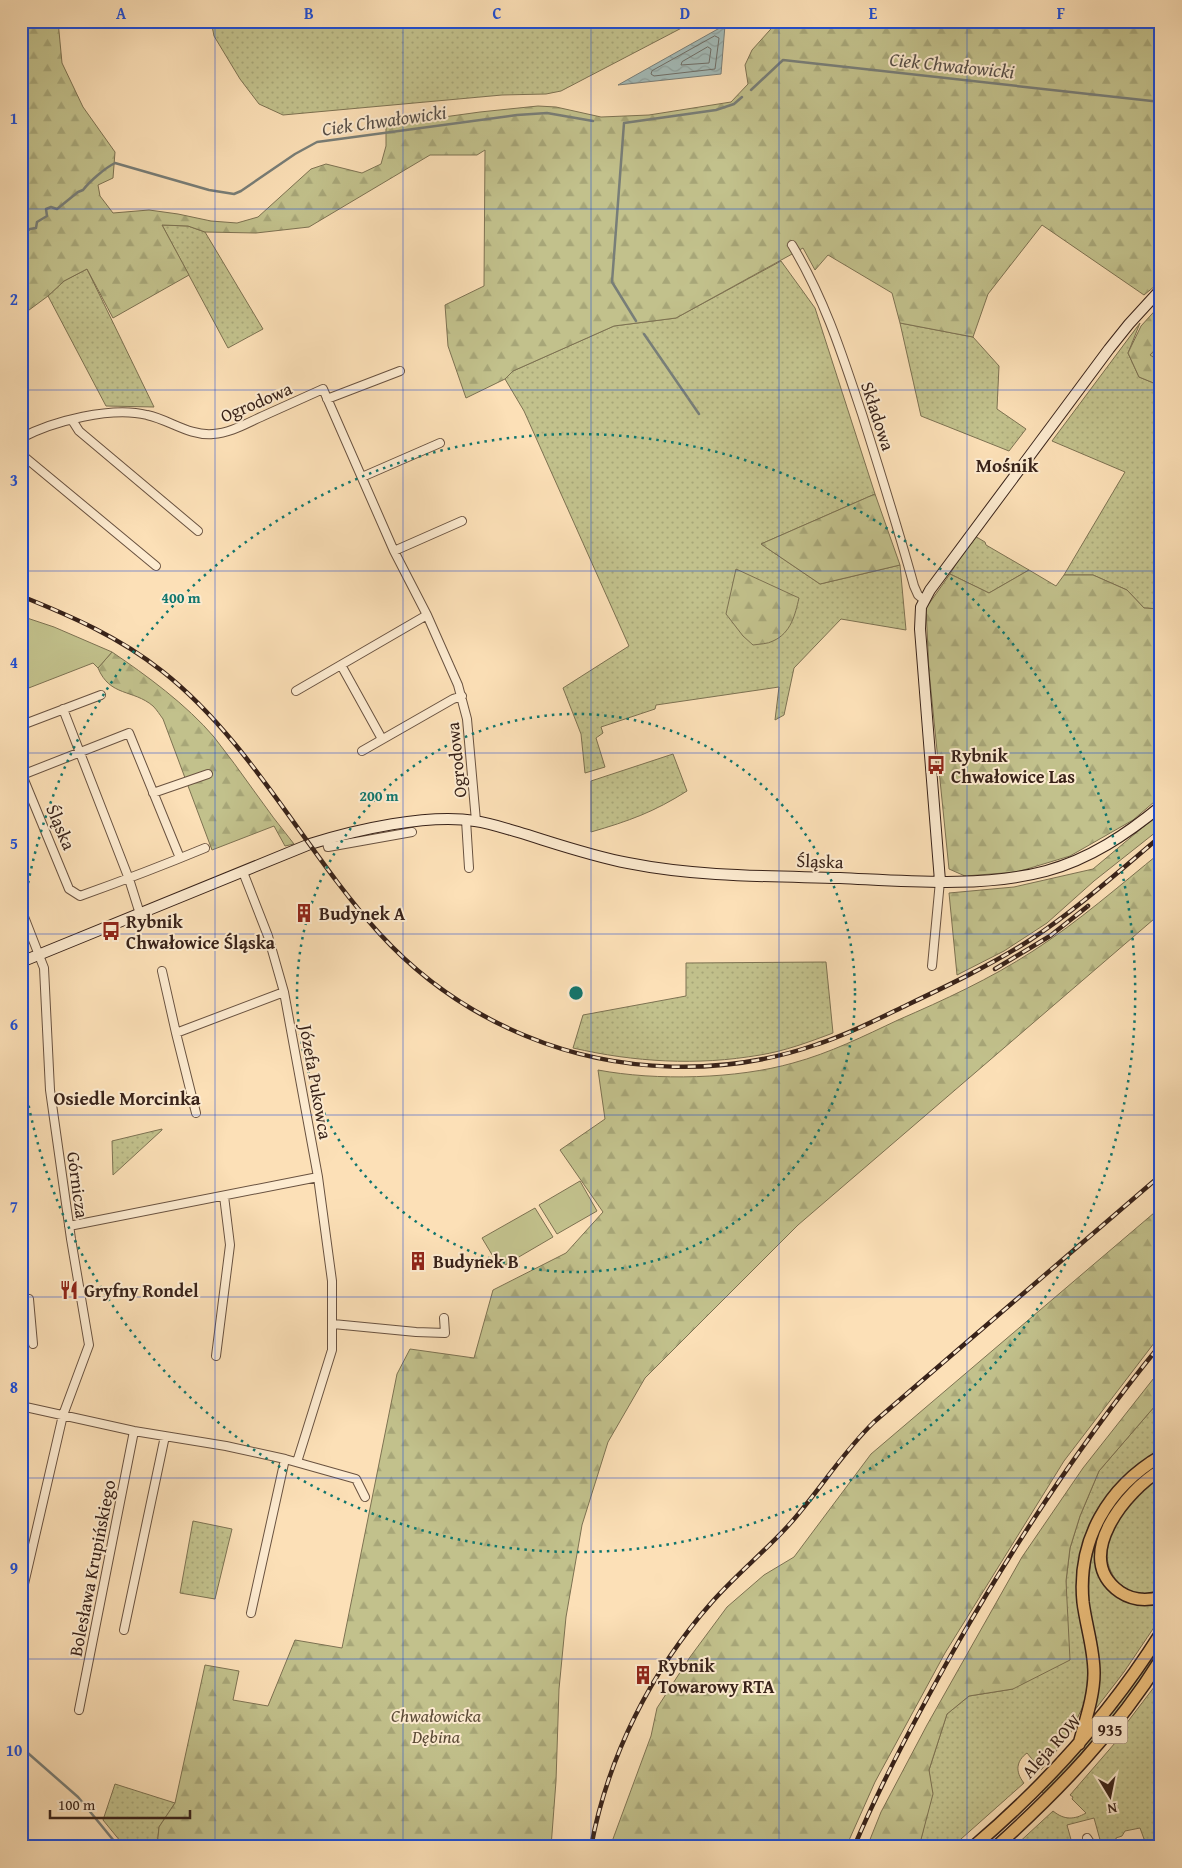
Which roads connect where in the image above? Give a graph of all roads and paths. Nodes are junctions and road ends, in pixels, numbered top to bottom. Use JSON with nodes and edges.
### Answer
{"nodes":[{"id":1,"x":792,"y":245,"type":"dead end"},
{"id":2,"x":1161,"y":288,"type":"edge"},
{"id":3,"x":400,"y":371,"type":"dead end"},
{"id":4,"x":327,"y":399,"type":"junction"},
{"id":5,"x":72,"y":420,"type":"junction"},
{"id":6,"x":21,"y":438,"type":"edge"},
{"id":7,"x":440,"y":443,"type":"dead end"},
{"id":8,"x":21,"y":454,"type":"edge"},
{"id":9,"x":362,"y":477,"type":"junction"},
{"id":10,"x":462,"y":521,"type":"dead end"},
{"id":11,"x":198,"y":531,"type":"dead end"},
{"id":12,"x":394,"y":551,"type":"junction"},
{"id":13,"x":156,"y":566,"type":"dead end"},
{"id":14,"x":924,"y":600,"type":"junction"},
{"id":15,"x":427,"y":615,"type":"junction"},
{"id":16,"x":340,"y":666,"type":"junction"},
{"id":17,"x":296,"y":691,"type":"dead end"},
{"id":18,"x":102,"y":695,"type":"dead end"},
{"id":19,"x":462,"y":696,"type":"junction"},
{"id":20,"x":63,"y":709,"type":"junction"},
{"id":21,"x":22,"y":725,"type":"edge"},
{"id":22,"x":382,"y":739,"type":"junction"},
{"id":23,"x":362,"y":750,"type":"dead end"},
{"id":24,"x":80,"y":752,"type":"junction"},
{"id":25,"x":208,"y":774,"type":"dead end"},
{"id":26,"x":153,"y":792,"type":"junction"},
{"id":27,"x":1161,"y":806,"type":"edge"},
{"id":28,"x":471,"y":820,"type":"junction"},
{"id":29,"x":412,"y":832,"type":"dead end"},
{"id":30,"x":326,"y":839,"type":"junction"},
{"id":31,"x":205,"y":848,"type":"dead end"},
{"id":32,"x":180,"y":858,"type":"junction"},
{"id":33,"x":469,"y":868,"type":"dead end"},
{"id":34,"x":244,"y":872,"type":"junction"},
{"id":35,"x":129,"y":879,"type":"junction"},
{"id":36,"x":940,"y":881,"type":"junction"},
{"id":37,"x":21,"y":909,"type":"edge"},
{"id":38,"x":140,"y":914,"type":"junction"},
{"id":39,"x":40,"y":955,"type":"junction"},
{"id":40,"x":21,"y":962,"type":"edge"},
{"id":41,"x":932,"y":966,"type":"dead end"},
{"id":42,"x":162,"y":971,"type":"dead end"},
{"id":43,"x":284,"y":992,"type":"junction"},
{"id":44,"x":176,"y":1034,"type":"junction"},
{"id":45,"x":196,"y":1113,"type":"dead end"},
{"id":46,"x":318,"y":1177,"type":"junction"},
{"id":47,"x":224,"y":1196,"type":"junction"},
{"id":48,"x":69,"y":1226,"type":"junction"},
{"id":49,"x":21,"y":1300,"type":"edge"},
{"id":50,"x":444,"y":1318,"type":"dead end"},
{"id":51,"x":333,"y":1324,"type":"junction"},
{"id":52,"x":34,"y":1344,"type":"dead end"},
{"id":53,"x":216,"y":1356,"type":"dead end"},
{"id":54,"x":21,"y":1406,"type":"edge"},
{"id":55,"x":63,"y":1415,"type":"junction"},
{"id":56,"x":134,"y":1431,"type":"junction"},
{"id":57,"x":165,"y":1436,"type":"junction"},
{"id":58,"x":1161,"y":1456,"type":"edge"},
{"id":59,"x":285,"y":1459,"type":"junction"},
{"id":60,"x":297,"y":1462,"type":"junction"},
{"id":61,"x":1161,"y":1470,"type":"edge"},
{"id":62,"x":365,"y":1497,"type":"dead end"},
{"id":63,"x":21,"y":1597,"type":"edge"},
{"id":64,"x":1161,"y":1597,"type":"edge"},
{"id":65,"x":251,"y":1613,"type":"dead end"},
{"id":66,"x":124,"y":1630,"type":"dead end"},
{"id":67,"x":1161,"y":1633,"type":"edge"},
{"id":68,"x":1161,"y":1659,"type":"edge"},
{"id":69,"x":1158,"y":1666,"type":"edge"},
{"id":70,"x":79,"y":1710,"type":"dead end"},
{"id":71,"x":1079,"y":1744,"type":"junction"},
{"id":72,"x":1087,"y":1838,"type":"dead end"},
{"id":73,"x":973,"y":1847,"type":"edge"},
{"id":74,"x":996,"y":1847,"type":"edge"},
{"id":75,"x":1093,"y":1847,"type":"edge"}],
"edges":[{"from":1,"to":14,"type":"street","name":"Składowa"},
{"from":2,"to":14,"type":"street"},
{"from":3,"to":4,"type":"street"},
{"from":4,"to":5,"type":"street","name":"Ogrodowa"},
{"from":4,"to":9,"type":"street","name":"Ogrodowa"},
{"from":5,"to":6,"type":"street","name":"Ogrodowa"},
{"from":5,"to":11,"type":"street"},
{"from":7,"to":9,"type":"street"},
{"from":8,"to":13,"type":"street"},
{"from":9,"to":12,"type":"street","name":"Ogrodowa"},
{"from":10,"to":12,"type":"street"},
{"from":12,"to":15,"type":"street","name":"Ogrodowa"},
{"from":14,"to":36,"type":"street"},
{"from":15,"to":16,"type":"street"},
{"from":15,"to":19,"type":"street","name":"Ogrodowa"},
{"from":16,"to":17,"type":"street"},
{"from":16,"to":22,"type":"street"},
{"from":18,"to":20,"type":"street"},
{"from":19,"to":22,"type":"street","name":"Ogrodowa"},
{"from":19,"to":28,"type":"street","name":"Ogrodowa"},
{"from":20,"to":21,"type":"street"},
{"from":20,"to":24,"type":"street"},
{"from":22,"to":23,"type":"street","name":"Ogrodowa"},
{"from":24,"to":26,"type":"street","name":"Śląska"},
{"from":24,"to":35,"type":"street"},
{"from":24,"to":35,"type":"street","name":"Śląska"},
{"from":25,"to":26,"type":"street"},
{"from":26,"to":32,"type":"street","name":"Śląska"},
{"from":27,"to":36,"type":"street","name":"Śląska"},
{"from":28,"to":30,"type":"street","name":"Śląska"},
{"from":28,"to":33,"type":"street"},
{"from":28,"to":36,"type":"street","name":"Śląska"},
{"from":29,"to":30,"type":"street"},
{"from":30,"to":34,"type":"street","name":"Śląska"},
{"from":31,"to":32,"type":"street","name":"Śląska"},
{"from":32,"to":35,"type":"street","name":"Śląska"},
{"from":34,"to":38,"type":"street","name":"Śląska"},
{"from":34,"to":43,"type":"street","name":"Józefa Pukowca"},
{"from":35,"to":38,"type":"street"},
{"from":36,"to":41,"type":"street"},
{"from":37,"to":39,"type":"street"},
{"from":38,"to":39,"type":"street","name":"Śląska"},
{"from":39,"to":40,"type":"street","name":"Śląska"},
{"from":39,"to":48,"type":"street","name":"Górnicza"},
{"from":42,"to":44,"type":"street"},
{"from":43,"to":44,"type":"street"},
{"from":43,"to":46,"type":"street","name":"Józefa Pukowca"},
{"from":44,"to":45,"type":"street"},
{"from":46,"to":47,"type":"street"},
{"from":46,"to":51,"type":"street","name":"Józefa Pukowca"},
{"from":47,"to":48,"type":"street"},
{"from":47,"to":53,"type":"street"},
{"from":48,"to":55,"type":"street","name":"Górnicza"},
{"from":49,"to":52,"type":"street"},
{"from":50,"to":51,"type":"street"},
{"from":51,"to":60,"type":"street","name":"Józefa Pukowca"},
{"from":54,"to":55,"type":"street"},
{"from":55,"to":56,"type":"street"},
{"from":55,"to":63,"type":"street"},
{"from":56,"to":57,"type":"street"},
{"from":56,"to":70,"type":"street","name":"Bolesława Krupińskiego"},
{"from":57,"to":59,"type":"street"},
{"from":57,"to":66,"type":"street"},
{"from":58,"to":71,"type":"main road"},
{"from":59,"to":60,"type":"street"},
{"from":59,"to":65,"type":"street"},
{"from":60,"to":62,"type":"street"},
{"from":61,"to":64,"type":"main road"},
{"from":67,"to":71,"type":"main road","name":"Aleja ROW","number":"935"},
{"from":68,"to":69,"type":"main road","name":"Aleja ROW","number":"935"},
{"from":69,"to":74,"type":"main road","name":"Aleja ROW","number":"935"},
{"from":71,"to":73,"type":"main road","name":"Aleja ROW","number":"935"},
{"from":72,"to":75,"type":"street"}]}
